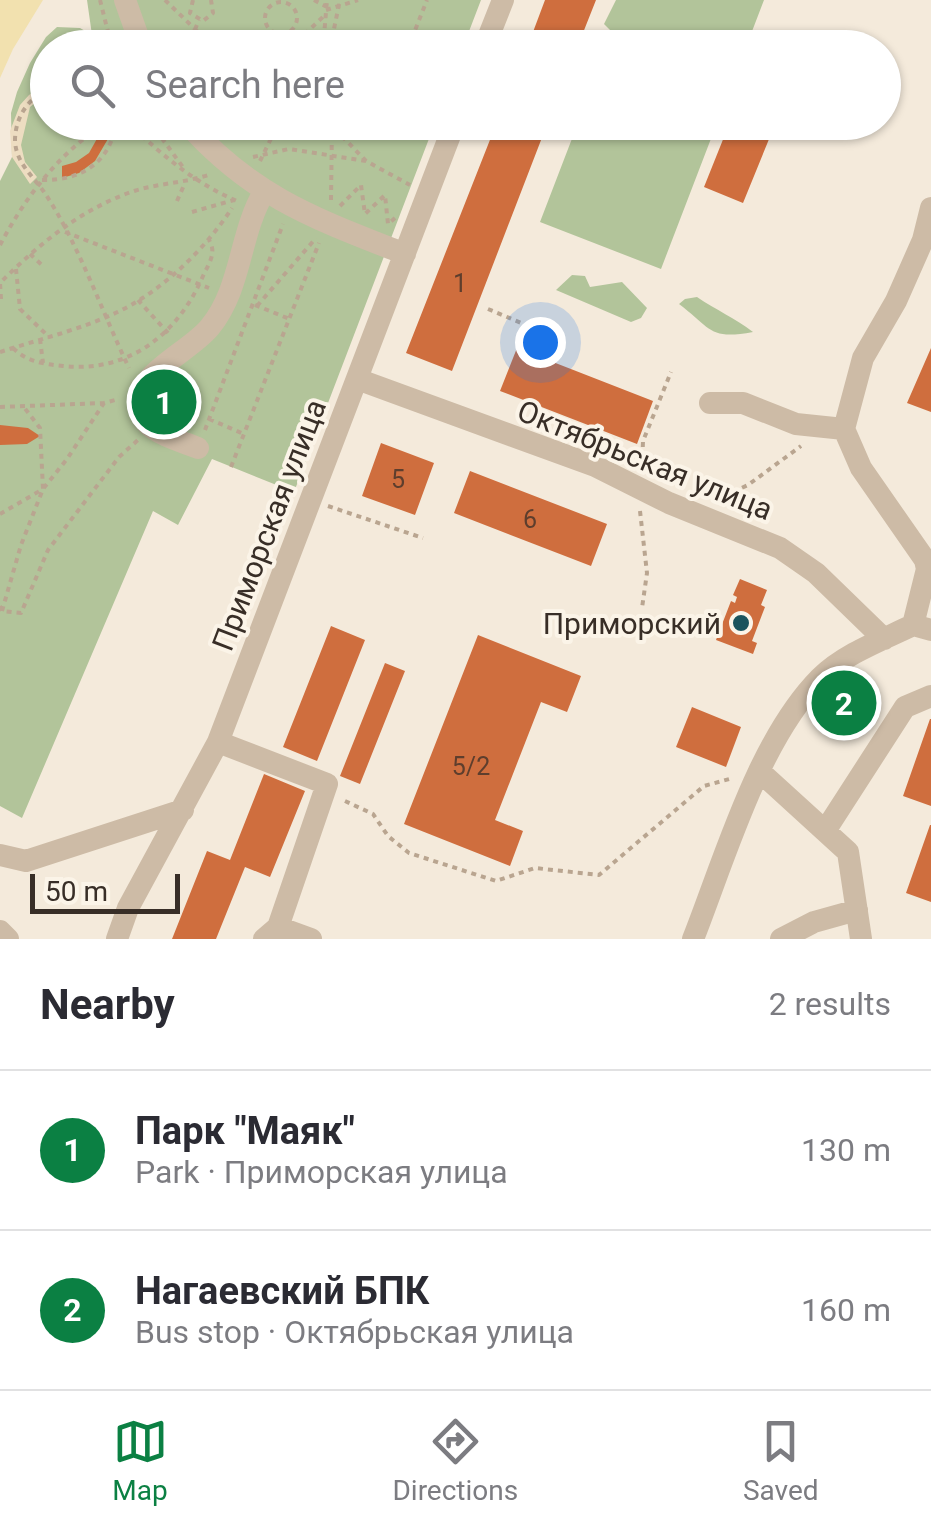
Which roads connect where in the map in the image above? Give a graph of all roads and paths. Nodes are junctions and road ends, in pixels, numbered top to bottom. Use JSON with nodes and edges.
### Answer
{"nodes":[{"id":1,"x":100,"y":0,"type":"edge"},
{"id":2,"x":125,"y":0,"type":"edge"},
{"id":3,"x":165,"y":0,"type":"edge"},
{"id":4,"x":193,"y":0,"type":"edge"},
{"id":5,"x":211,"y":0,"type":"edge"},
{"id":6,"x":314,"y":0,"type":"edge"},
{"id":7,"x":340,"y":0,"type":"edge"},
{"id":8,"x":358,"y":0,"type":"edge"},
{"id":9,"x":427,"y":0,"type":"edge"},
{"id":10,"x":503,"y":0,"type":"edge"},
{"id":11,"x":279,"y":1,"type":"edge"},
{"id":12,"x":338,"y":7,"type":"junction"},
{"id":13,"x":326,"y":8,"type":"edge"},
{"id":14,"x":198,"y":20,"type":"junction"},
{"id":15,"x":108,"y":30,"type":"edge"},
{"id":16,"x":136,"y":30,"type":"edge"},
{"id":17,"x":195,"y":30,"type":"joint"},
{"id":18,"x":272,"y":30,"type":"edge"},
{"id":19,"x":289,"y":30,"type":"edge"},
{"id":20,"x":306,"y":30,"type":"edge"},
{"id":21,"x":334,"y":30,"type":"edge"},
{"id":22,"x":415,"y":30,"type":"edge"},
{"id":23,"x":491,"y":30,"type":"edge"},
{"id":24,"x":30,"y":105,"type":"edge"},
{"id":25,"x":82,"y":140,"type":"edge"},
{"id":26,"x":109,"y":140,"type":"edge"},
{"id":27,"x":148,"y":140,"type":"edge"},
{"id":28,"x":163,"y":140,"type":"edge"},
{"id":29,"x":204,"y":140,"type":"edge"},
{"id":30,"x":271,"y":140,"type":"edge"},
{"id":31,"x":333,"y":140,"type":"edge"},
{"id":32,"x":343,"y":140,"type":"edge"},
{"id":33,"x":448,"y":140,"type":"edge"},
{"id":34,"x":265,"y":153,"type":"junction"},
{"id":35,"x":333,"y":155,"type":"junction"},
{"id":36,"x":252,"y":158,"type":"dead end"},
{"id":37,"x":366,"y":161,"type":"junction"},
{"id":38,"x":259,"y":164,"type":"dead end"},
{"id":39,"x":220,"y":170,"type":"dead end"},
{"id":40,"x":188,"y":174,"type":"junction"},
{"id":41,"x":196,"y":180,"type":"junction"},
{"id":42,"x":186,"y":181,"type":"junction"},
{"id":43,"x":40,"y":182,"type":"junction"},
{"id":44,"x":414,"y":187,"type":"dead end"},
{"id":45,"x":251,"y":196,"type":"junction"},
{"id":46,"x":119,"y":198,"type":"junction"},
{"id":47,"x":236,"y":200,"type":"junction"},
{"id":48,"x":177,"y":201,"type":"dead end"},
{"id":49,"x":931,"y":208,"type":"edge"},
{"id":50,"x":122,"y":209,"type":"dead end"},
{"id":51,"x":192,"y":212,"type":"dead end"},
{"id":52,"x":400,"y":214,"type":"dead end"},
{"id":53,"x":285,"y":220,"type":"dead end"},
{"id":54,"x":64,"y":230,"type":"junction"},
{"id":55,"x":208,"y":238,"type":"junction"},
{"id":56,"x":0,"y":245,"type":"edge"},
{"id":57,"x":30,"y":254,"type":"junction"},
{"id":58,"x":405,"y":254,"type":"junction"},
{"id":59,"x":43,"y":266,"type":"dead end"},
{"id":60,"x":16,"y":268,"type":"junction"},
{"id":61,"x":172,"y":274,"type":"junction"},
{"id":62,"x":200,"y":284,"type":"junction"},
{"id":63,"x":211,"y":289,"type":"dead end"},
{"id":64,"x":1,"y":299,"type":"edge"},
{"id":65,"x":138,"y":300,"type":"junction"},
{"id":66,"x":32,"y":305,"type":"dead end"},
{"id":67,"x":255,"y":305,"type":"junction"},
{"id":68,"x":488,"y":308,"type":"dead end"},
{"id":69,"x":20,"y":309,"type":"junction"},
{"id":70,"x":106,"y":317,"type":"junction"},
{"id":71,"x":291,"y":320,"type":"junction"},
{"id":72,"x":526,"y":325,"type":"dead end"},
{"id":73,"x":167,"y":332,"type":"junction"},
{"id":74,"x":49,"y":336,"type":"junction"},
{"id":75,"x":40,"y":339,"type":"junction"},
{"id":76,"x":13,"y":348,"type":"junction"},
{"id":77,"x":185,"y":351,"type":"junction"},
{"id":78,"x":0,"y":352,"type":"edge"},
{"id":79,"x":125,"y":360,"type":"junction"},
{"id":80,"x":43,"y":363,"type":"junction"},
{"id":81,"x":671,"y":372,"type":"dead end"},
{"id":82,"x":358,"y":379,"type":"junction"},
{"id":83,"x":140,"y":393,"type":"junction"},
{"id":84,"x":104,"y":402,"type":"junction"},
{"id":85,"x":710,"y":403,"type":"dead end"},
{"id":86,"x":23,"y":406,"type":"junction"},
{"id":87,"x":0,"y":407,"type":"edge"},
{"id":88,"x":209,"y":419,"type":"junction"},
{"id":89,"x":152,"y":428,"type":"junction"},
{"id":90,"x":834,"y":428,"type":"junction"},
{"id":91,"x":244,"y":434,"type":"junction"},
{"id":92,"x":198,"y":448,"type":"joint"},
{"id":93,"x":231,"y":466,"type":"dead end"},
{"id":94,"x":638,"y":486,"type":"junction"},
{"id":95,"x":43,"y":489,"type":"junction"},
{"id":96,"x":733,"y":492,"type":"dead end"},
{"id":97,"x":334,"y":508,"type":"dead end"},
{"id":98,"x":0,"y":514,"type":"edge"},
{"id":99,"x":423,"y":538,"type":"dead end"},
{"id":100,"x":928,"y":556,"type":"edge"},
{"id":101,"x":642,"y":608,"type":"dead end"},
{"id":102,"x":1,"y":609,"type":"edge"},
{"id":103,"x":922,"y":627,"type":"edge"},
{"id":104,"x":884,"y":639,"type":"junction"},
{"id":105,"x":931,"y":696,"type":"edge"},
{"id":106,"x":218,"y":742,"type":"junction"},
{"id":107,"x":759,"y":771,"type":"junction"},
{"id":108,"x":327,"y":784,"type":"junction"},
{"id":109,"x":182,"y":810,"type":"junction"},
{"id":110,"x":825,"y":831,"type":"junction"},
{"id":111,"x":0,"y":854,"type":"edge"},
{"id":112,"x":856,"y":910,"type":"junction"},
{"id":113,"x":0,"y":931,"type":"edge"},
{"id":114,"x":271,"y":933,"type":"edge"},
{"id":115,"x":8,"y":939,"type":"edge"},
{"id":116,"x":117,"y":939,"type":"edge"},
{"id":117,"x":311,"y":939,"type":"edge"},
{"id":118,"x":694,"y":939,"type":"edge"},
{"id":119,"x":781,"y":939,"type":"edge"},
{"id":120,"x":861,"y":939,"type":"edge"}],
"edges":[{"from":1,"to":15,"type":"path"},
{"from":2,"to":16,"type":"street"},
{"from":3,"to":17,"type":"path"},
{"from":4,"to":14,"type":"path"},
{"from":5,"to":14,"type":"path"},
{"from":6,"to":13,"type":"path"},
{"from":7,"to":12,"type":"path"},
{"from":8,"to":12,"type":"path"},
{"from":9,"to":22,"type":"path"},
{"from":10,"to":23,"type":"street"},
{"from":11,"to":18,"type":"path"},
{"from":11,"to":19,"type":"path"},
{"from":12,"to":13,"type":"path"},
{"from":12,"to":21,"type":"path"},
{"from":13,"to":20,"type":"path"},
{"from":14,"to":17,"type":"path"},
{"from":24,"to":43,"type":"path"},
{"from":25,"to":43,"type":"path"},
{"from":26,"to":43,"type":"path"},
{"from":27,"to":40,"type":"path"},
{"from":28,"to":40,"type":"path"},
{"from":29,"to":45,"type":"street"},
{"from":30,"to":34,"type":"path"},
{"from":31,"to":35,"type":"path"},
{"from":32,"to":37,"type":"path"},
{"from":33,"to":58,"type":"street","name":"Приморская улица"},
{"from":34,"to":35,"type":"path"},
{"from":34,"to":36,"type":"path"},
{"from":34,"to":38,"type":"path"},
{"from":35,"to":37,"type":"path"},
{"from":35,"to":52,"type":"path"},
{"from":37,"to":44,"type":"path"},
{"from":39,"to":41,"type":"path"},
{"from":40,"to":41,"type":"path"},
{"from":41,"to":42,"type":"path"},
{"from":41,"to":47,"type":"path"},
{"from":42,"to":46,"type":"path"},
{"from":42,"to":48,"type":"path"},
{"from":43,"to":54,"type":"path"},
{"from":43,"to":56,"type":"path"},
{"from":45,"to":47,"type":"path"},
{"from":45,"to":47,"type":"path"},
{"from":45,"to":58,"type":"street"},
{"from":45,"to":77,"type":"street"},
{"from":46,"to":50,"type":"path"},
{"from":46,"to":54,"type":"path"},
{"from":47,"to":51,"type":"path"},
{"from":47,"to":55,"type":"path"},
{"from":49,"to":90,"type":"street"},
{"from":53,"to":67,"type":"path"},
{"from":54,"to":57,"type":"path"},
{"from":54,"to":61,"type":"path"},
{"from":54,"to":70,"type":"path"},
{"from":55,"to":61,"type":"path"},
{"from":55,"to":62,"type":"path"},
{"from":57,"to":59,"type":"path"},
{"from":57,"to":60,"type":"path"},
{"from":58,"to":82,"type":"street","name":"Приморская улица"},
{"from":60,"to":64,"type":"path"},
{"from":60,"to":69,"type":"path"},
{"from":61,"to":62,"type":"path"},
{"from":61,"to":65,"type":"path"},
{"from":62,"to":63,"type":"path"},
{"from":62,"to":73,"type":"path"},
{"from":65,"to":70,"type":"path"},
{"from":65,"to":73,"type":"path"},
{"from":66,"to":69,"type":"path"},
{"from":67,"to":71,"type":"path"},
{"from":67,"to":71,"type":"path"},
{"from":67,"to":88,"type":"path"},
{"from":68,"to":72,"type":"path"},
{"from":69,"to":74,"type":"path"},
{"from":70,"to":74,"type":"path"},
{"from":70,"to":79,"type":"path"},
{"from":71,"to":91,"type":"path"},
{"from":73,"to":77,"type":"path"},
{"from":73,"to":79,"type":"path"},
{"from":74,"to":75,"type":"path"},
{"from":75,"to":76,"type":"path"},
{"from":75,"to":80,"type":"path"},
{"from":76,"to":78,"type":"path"},
{"from":76,"to":80,"type":"path"},
{"from":77,"to":83,"type":"street"},
{"from":79,"to":80,"type":"path"},
{"from":79,"to":83,"type":"path"},
{"from":81,"to":94,"type":"path"},
{"from":82,"to":94,"type":"street","name":"Октябрьская улица"},
{"from":82,"to":106,"type":"street","name":"Приморская улица"},
{"from":83,"to":84,"type":"path"},
{"from":83,"to":89,"type":"street"},
{"from":84,"to":86,"type":"path"},
{"from":84,"to":95,"type":"path"},
{"from":85,"to":90,"type":"street"},
{"from":86,"to":87,"type":"path"},
{"from":86,"to":95,"type":"path"},
{"from":88,"to":91,"type":"path"},
{"from":88,"to":92,"type":"path"},
{"from":89,"to":92,"type":"street"},
{"from":89,"to":102,"type":"path"},
{"from":90,"to":96,"type":"path"},
{"from":90,"to":100,"type":"street"},
{"from":91,"to":93,"type":"path"},
{"from":94,"to":101,"type":"path"},
{"from":94,"to":104,"type":"street","name":"Октябрьская улица"},
{"from":95,"to":98,"type":"path"},
{"from":95,"to":102,"type":"path"},
{"from":97,"to":99,"type":"path"},
{"from":100,"to":103,"type":"street"},
{"from":103,"to":104,"type":"street"},
{"from":104,"to":107,"type":"street"},
{"from":105,"to":110,"type":"street"},
{"from":106,"to":108,"type":"street"},
{"from":106,"to":109,"type":"street","name":"Приморская улица"},
{"from":107,"to":108,"type":"path"},
{"from":107,"to":110,"type":"street"},
{"from":107,"to":118,"type":"street"},
{"from":108,"to":114,"type":"street"},
{"from":109,"to":111,"type":"street"},
{"from":109,"to":116,"type":"street","name":"Приморская улица"},
{"from":110,"to":112,"type":"street"},
{"from":112,"to":119,"type":"street"},
{"from":112,"to":120,"type":"street"},
{"from":113,"to":115,"type":"street"},
{"from":114,"to":117,"type":"street"}]}
